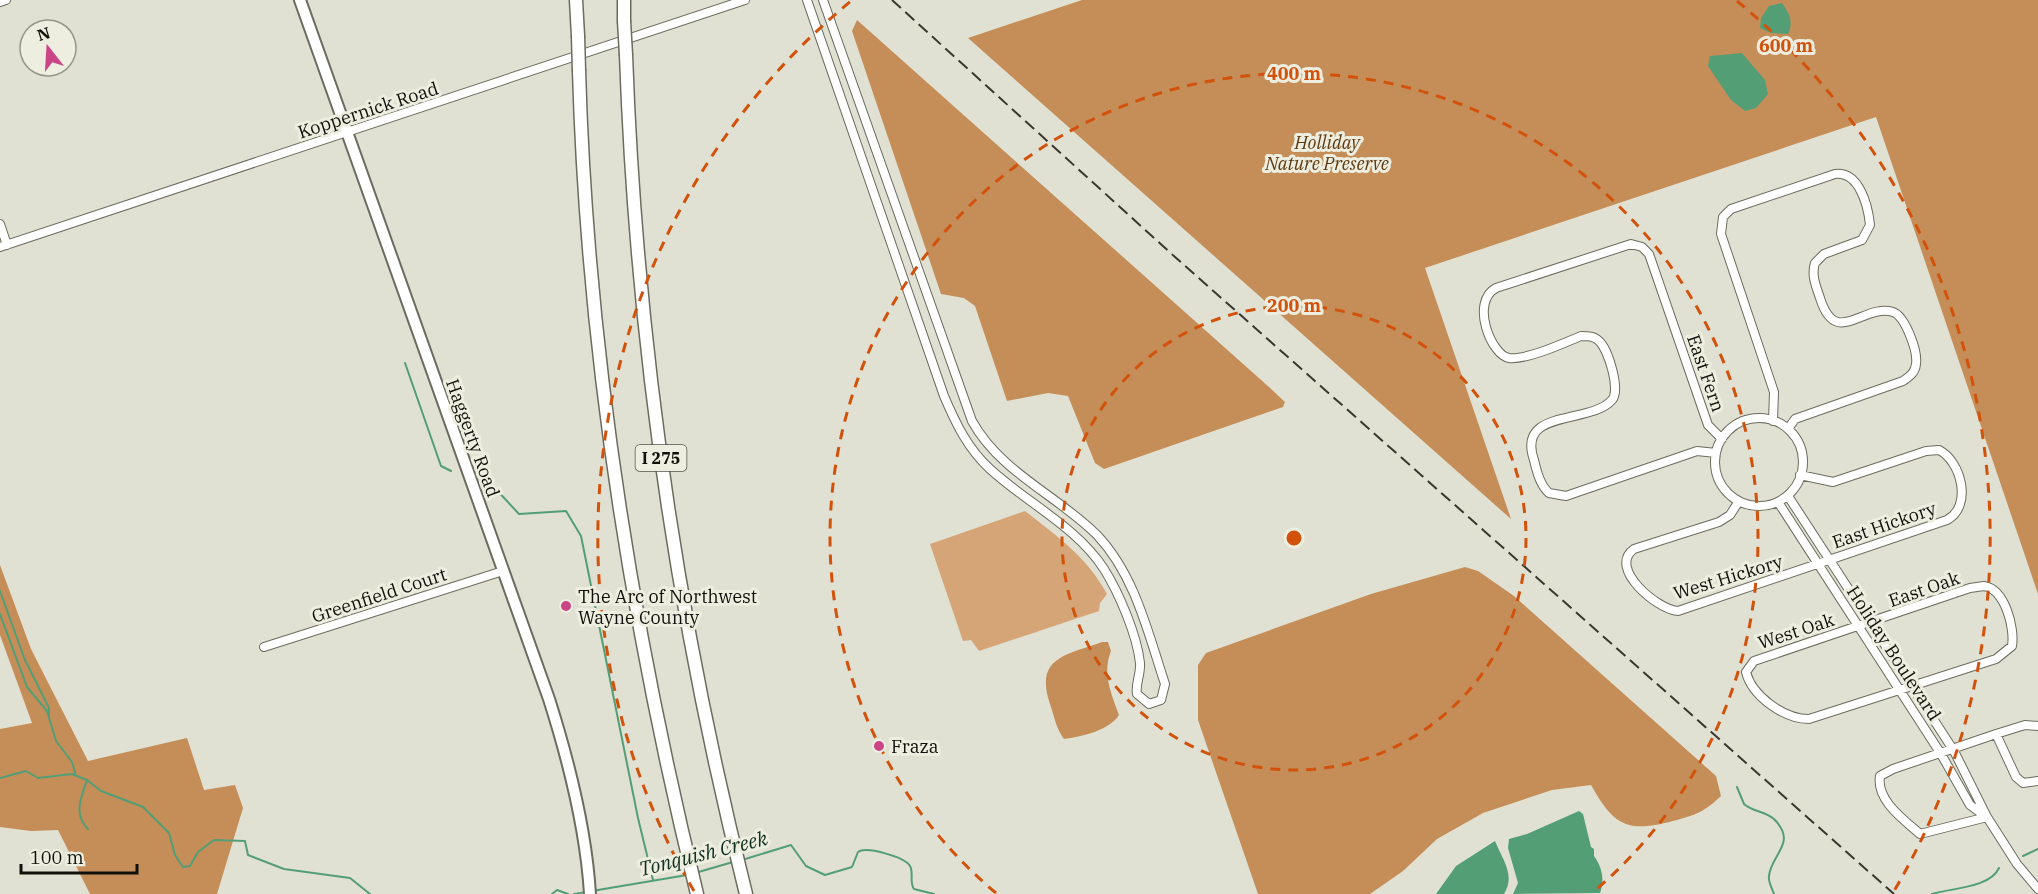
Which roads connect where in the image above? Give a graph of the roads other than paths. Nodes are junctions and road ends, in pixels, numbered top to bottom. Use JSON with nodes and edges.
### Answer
{"nodes":[{"id":1,"x":6,"y":0,"type":"edge"},
{"id":2,"x":300,"y":0,"type":"edge"},
{"id":3,"x":576,"y":0,"type":"edge"},
{"id":4,"x":624,"y":0,"type":"edge"},
{"id":5,"x":744,"y":0,"type":"edge"},
{"id":6,"x":807,"y":0,"type":"edge"},
{"id":7,"x":823,"y":0,"type":"edge"},
{"id":8,"x":0,"y":2,"type":"edge"},
{"id":9,"x":846,"y":66,"type":"junction"},
{"id":10,"x":831,"y":71,"type":"junction"},
{"id":11,"x":348,"y":132,"type":"junction"},
{"id":12,"x":876,"y":152,"type":"junction"},
{"id":13,"x":861,"y":157,"type":"junction"},
{"id":14,"x":0,"y":224,"type":"edge"},
{"id":15,"x":4,"y":246,"type":"edge"},
{"id":16,"x":909,"y":247,"type":"junction"},
{"id":17,"x":894,"y":252,"type":"junction"},
{"id":18,"x":956,"y":379,"type":"junction"},
{"id":19,"x":940,"y":385,"type":"junction"},
{"id":20,"x":1773,"y":421,"type":"junction"},
{"id":21,"x":1788,"y":429,"type":"junction"},
{"id":22,"x":1722,"y":439,"type":"junction"},
{"id":23,"x":1716,"y":453,"type":"junction"},
{"id":24,"x":1013,"y":469,"type":"junction"},
{"id":25,"x":1800,"y":475,"type":"junction"},
{"id":26,"x":1003,"y":480,"type":"junction"},
{"id":27,"x":1788,"y":496,"type":"junction"},
{"id":28,"x":1739,"y":501,"type":"junction"},
{"id":29,"x":1778,"y":502,"type":"junction"},
{"id":30,"x":1829,"y":560,"type":"junction"},
{"id":31,"x":1818,"y":564,"type":"junction"},
{"id":32,"x":503,"y":571,"type":"junction"},
{"id":33,"x":1871,"y":623,"type":"junction"},
{"id":34,"x":1860,"y":626,"type":"junction"},
{"id":35,"x":264,"y":647,"type":"dead end"},
{"id":36,"x":1154,"y":649,"type":"junction"},
{"id":37,"x":1138,"y":653,"type":"junction"},
{"id":38,"x":1911,"y":687,"type":"junction"},
{"id":39,"x":1899,"y":691,"type":"junction"},
{"id":40,"x":2038,"y":726,"type":"edge"},
{"id":41,"x":1996,"y":734,"type":"junction"},
{"id":42,"x":1954,"y":751,"type":"junction"},
{"id":43,"x":1941,"y":754,"type":"junction"},
{"id":44,"x":2038,"y":781,"type":"edge"},
{"id":45,"x":1987,"y":817,"type":"junction"},
{"id":46,"x":2038,"y":889,"type":"edge"},
{"id":47,"x":590,"y":890,"type":"edge"},
{"id":48,"x":696,"y":894,"type":"edge"},
{"id":49,"x":746,"y":894,"type":"edge"}],
"edges":[{"from":1,"to":8,"type":"street"},
{"from":2,"to":11,"type":"main road","name":"Haggerty Road"},
{"from":3,"to":48,"type":"highway","number":"I 275","bridge":true},
{"from":4,"to":49,"type":"highway","number":"I 275","bridge":true},
{"from":5,"to":11,"type":"street","name":"Koppernick Road"},
{"from":6,"to":10,"type":"street"},
{"from":7,"to":9,"type":"street"},
{"from":9,"to":10,"type":"street"},
{"from":9,"to":12,"type":"street"},
{"from":10,"to":13,"type":"street"},
{"from":11,"to":15,"type":"street","name":"Koppernick Road"},
{"from":11,"to":32,"type":"main road","name":"Haggerty Road"},
{"from":12,"to":13,"type":"street"},
{"from":12,"to":16,"type":"street"},
{"from":13,"to":17,"type":"street"},
{"from":14,"to":15,"type":"street"},
{"from":16,"to":17,"type":"street"},
{"from":16,"to":18,"type":"street"},
{"from":17,"to":19,"type":"street"},
{"from":18,"to":19,"type":"street"},
{"from":18,"to":24,"type":"street"},
{"from":19,"to":26,"type":"street"},
{"from":20,"to":21,"type":"street"},
{"from":20,"to":21,"type":"street"},
{"from":20,"to":22,"type":"street","name":"East Fern"},
{"from":21,"to":25,"type":"street"},
{"from":22,"to":23,"type":"street"},
{"from":22,"to":23,"type":"street","name":"East Fern"},
{"from":23,"to":28,"type":"street"},
{"from":24,"to":26,"type":"street"},
{"from":24,"to":36,"type":"street"},
{"from":25,"to":27,"type":"street"},
{"from":25,"to":30,"type":"street","name":"East Hickory"},
{"from":26,"to":37,"type":"street"},
{"from":27,"to":29,"type":"street"},
{"from":27,"to":30,"type":"street","name":"Holiday Boulevard"},
{"from":28,"to":29,"type":"street"},
{"from":28,"to":31,"type":"street","name":"West Hickory"},
{"from":29,"to":31,"type":"street","name":"Holiday Boulevard"},
{"from":30,"to":31,"type":"street","name":"East Hickory"},
{"from":30,"to":33,"type":"street","name":"Holiday Boulevard"},
{"from":31,"to":34,"type":"street","name":"Holiday Boulevard"},
{"from":32,"to":35,"type":"street","name":"Greenfield Court"},
{"from":32,"to":47,"type":"main road","name":"Haggerty Road"},
{"from":33,"to":34,"type":"street","name":"East Oak"},
{"from":33,"to":38,"type":"street","name":"Holiday Boulevard"},
{"from":33,"to":38,"type":"street","name":"East Oak"},
{"from":34,"to":39,"type":"street","name":"Holiday Boulevard"},
{"from":34,"to":39,"type":"street","name":"West Oak"},
{"from":36,"to":37,"type":"street"},
{"from":36,"to":37,"type":"street"},
{"from":38,"to":39,"type":"street","name":"East Oak"},
{"from":38,"to":42,"type":"street","name":"Holiday Boulevard"},
{"from":39,"to":43,"type":"street","name":"Holiday Boulevard"},
{"from":40,"to":41,"type":"street"},
{"from":41,"to":42,"type":"street"},
{"from":41,"to":44,"type":"street"},
{"from":42,"to":43,"type":"street"},
{"from":42,"to":45,"type":"street","name":"Holiday Boulevard"},
{"from":43,"to":45,"type":"street","name":"Holiday Boulevard"},
{"from":43,"to":45,"type":"street"},
{"from":45,"to":46,"type":"street","name":"Holiday Boulevard"}]}
